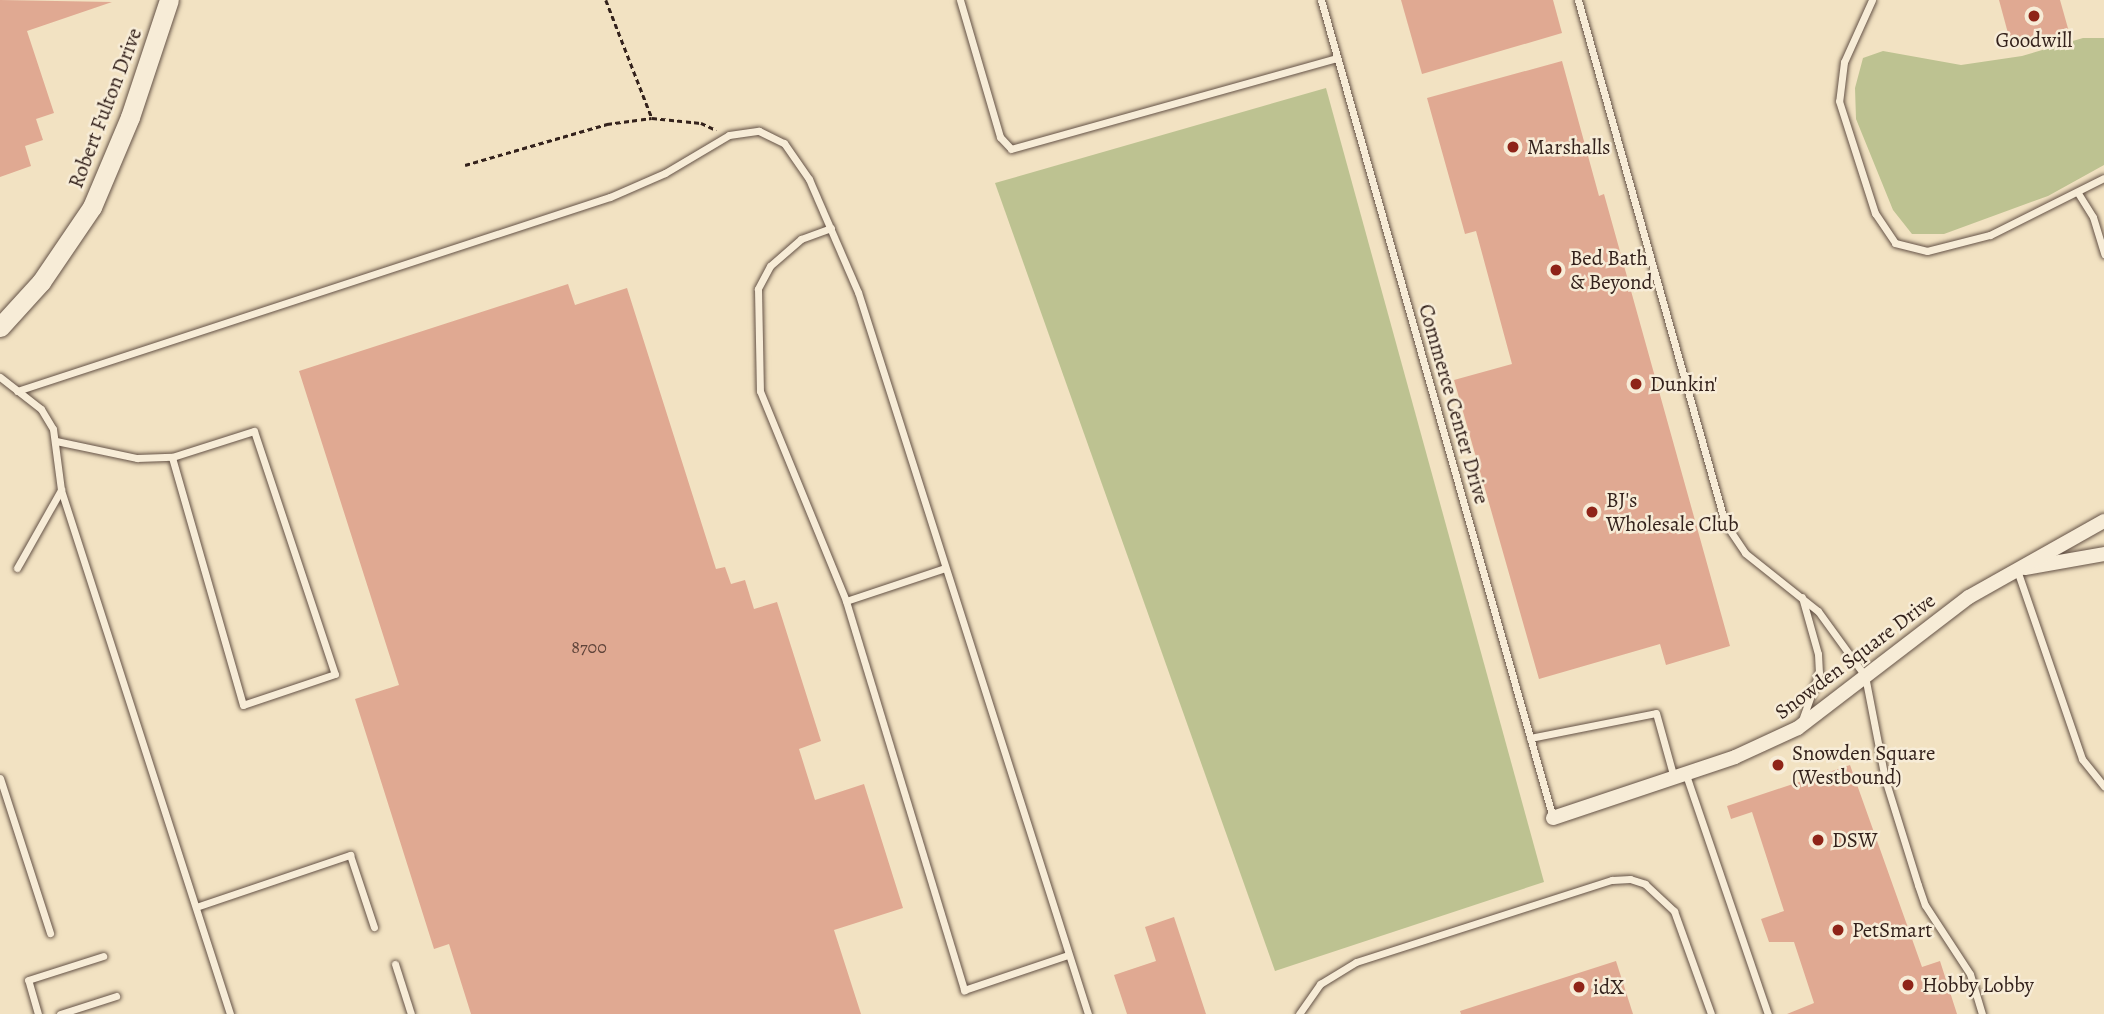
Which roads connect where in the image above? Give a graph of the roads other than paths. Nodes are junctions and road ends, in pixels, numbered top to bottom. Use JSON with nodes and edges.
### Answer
{"nodes":[{"id":1,"x":169,"y":0,"type":"edge"},
{"id":2,"x":960,"y":0,"type":"edge"},
{"id":3,"x":1321,"y":0,"type":"edge"},
{"id":4,"x":1578,"y":0,"type":"edge"},
{"id":5,"x":1872,"y":0,"type":"edge"},
{"id":6,"x":1337,"y":58,"type":"junction"},
{"id":7,"x":2104,"y":178,"type":"edge"},
{"id":8,"x":2078,"y":193,"type":"junction"},
{"id":9,"x":831,"y":228,"type":"junction"},
{"id":10,"x":2104,"y":254,"type":"edge"},
{"id":11,"x":0,"y":327,"type":"edge"},
{"id":12,"x":0,"y":377,"type":"edge"},
{"id":13,"x":18,"y":391,"type":"junction"},
{"id":14,"x":56,"y":441,"type":"junction"},
{"id":15,"x":172,"y":457,"type":"junction"},
{"id":16,"x":61,"y":490,"type":"junction"},
{"id":17,"x":2104,"y":521,"type":"edge"},
{"id":18,"x":2104,"y":554,"type":"edge"},
{"id":19,"x":945,"y":568,"type":"junction"},
{"id":20,"x":17,"y":569,"type":"dead end"},
{"id":21,"x":2017,"y":570,"type":"junction"},
{"id":22,"x":1802,"y":596,"type":"junction"},
{"id":23,"x":846,"y":601,"type":"junction"},
{"id":24,"x":1865,"y":676,"type":"junction"},
{"id":25,"x":1798,"y":728,"type":"junction"},
{"id":26,"x":1530,"y":738,"type":"junction"},
{"id":27,"x":1680,"y":777,"type":"junction"},
{"id":28,"x":0,"y":778,"type":"edge"},
{"id":29,"x":2104,"y":786,"type":"edge"},
{"id":30,"x":1553,"y":818,"type":"joint"},
{"id":31,"x":196,"y":907,"type":"junction"},
{"id":32,"x":374,"y":928,"type":"dead end"},
{"id":33,"x":50,"y":933,"type":"dead end"},
{"id":34,"x":1068,"y":955,"type":"junction"},
{"id":35,"x":103,"y":956,"type":"dead end"},
{"id":36,"x":396,"y":964,"type":"dead end"},
{"id":37,"x":116,"y":996,"type":"dead end"},
{"id":38,"x":38,"y":1014,"type":"edge"},
{"id":39,"x":60,"y":1014,"type":"edge"},
{"id":40,"x":230,"y":1014,"type":"edge"},
{"id":41,"x":411,"y":1014,"type":"edge"},
{"id":42,"x":1088,"y":1014,"type":"edge"},
{"id":43,"x":1300,"y":1014,"type":"edge"},
{"id":44,"x":1711,"y":1014,"type":"edge"},
{"id":45,"x":1768,"y":1014,"type":"edge"},
{"id":46,"x":1982,"y":1014,"type":"edge"}],
"edges":[{"from":1,"to":11,"type":"street","name":"Robert Fulton Drive"},
{"from":2,"to":6,"type":"lane"},
{"from":3,"to":6,"type":"lane","name":"Commerce Center Drive"},
{"from":4,"to":22,"type":"lane"},
{"from":5,"to":8,"type":"lane"},
{"from":6,"to":26,"type":"lane","name":"Commerce Center Drive"},
{"from":7,"to":8,"type":"lane"},
{"from":8,"to":10,"type":"lane"},
{"from":9,"to":13,"type":"lane"},
{"from":9,"to":19,"type":"lane"},
{"from":9,"to":23,"type":"lane"},
{"from":12,"to":13,"type":"lane"},
{"from":13,"to":14,"type":"lane"},
{"from":14,"to":15,"type":"lane"},
{"from":14,"to":16,"type":"lane"},
{"from":15,"to":15,"type":"lane"},
{"from":16,"to":20,"type":"lane"},
{"from":16,"to":31,"type":"lane"},
{"from":17,"to":21,"type":"street","name":"Snowden Square Drive"},
{"from":18,"to":21,"type":"street","name":"Snowden Square Drive"},
{"from":19,"to":23,"type":"lane"},
{"from":19,"to":34,"type":"lane"},
{"from":21,"to":24,"type":"street","name":"Snowden Square Drive"},
{"from":21,"to":29,"type":"lane"},
{"from":22,"to":24,"type":"lane"},
{"from":22,"to":25,"type":"lane"},
{"from":23,"to":34,"type":"lane"},
{"from":24,"to":25,"type":"street","name":"Snowden Square Drive"},
{"from":24,"to":46,"type":"lane"},
{"from":25,"to":27,"type":"street","name":"Snowden Square Drive"},
{"from":26,"to":27,"type":"lane"},
{"from":26,"to":30,"type":"lane","name":"Commerce Center Drive"},
{"from":27,"to":30,"type":"street","name":"Snowden Square Drive"},
{"from":27,"to":45,"type":"lane"},
{"from":28,"to":33,"type":"lane"},
{"from":31,"to":32,"type":"lane"},
{"from":31,"to":40,"type":"lane"},
{"from":34,"to":42,"type":"lane"},
{"from":35,"to":38,"type":"lane"},
{"from":36,"to":41,"type":"lane"},
{"from":37,"to":39,"type":"lane"},
{"from":43,"to":44,"type":"lane"}]}
